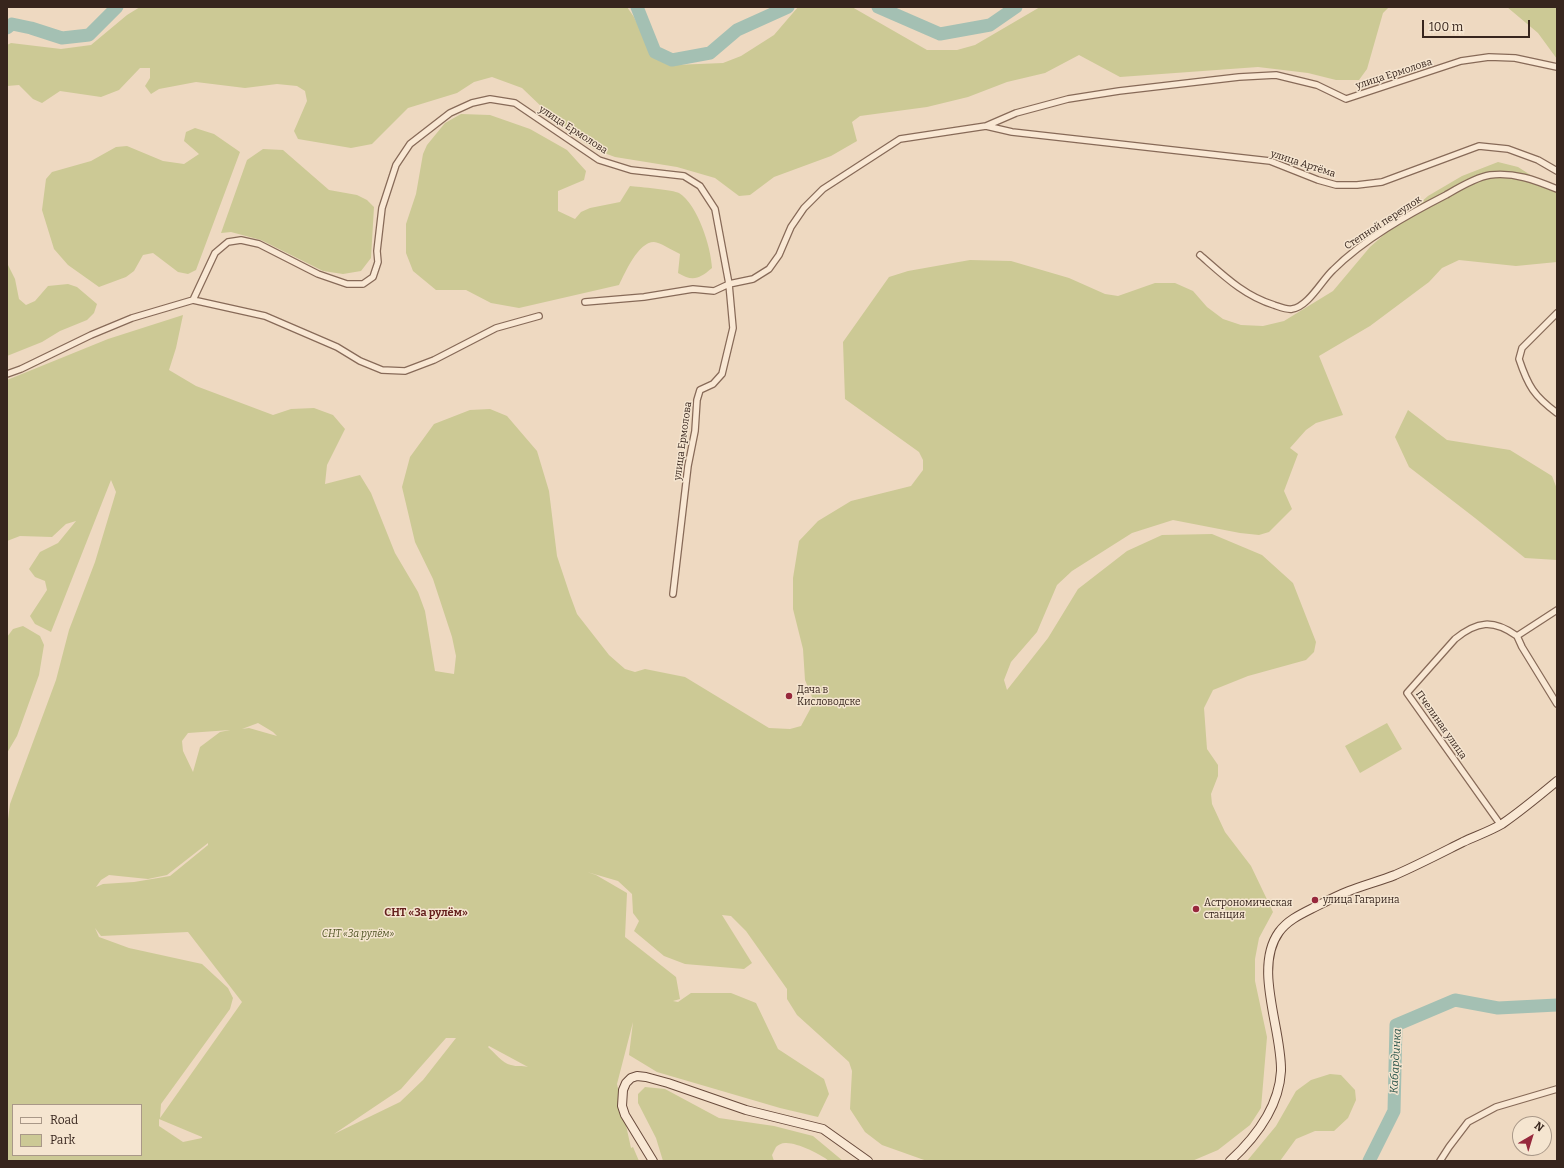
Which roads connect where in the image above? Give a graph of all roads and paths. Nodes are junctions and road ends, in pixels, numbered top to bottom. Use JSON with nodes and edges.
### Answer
{"nodes":[{"id":1,"x":1557,"y":67,"type":"edge"},
{"id":2,"x":986,"y":126,"type":"junction"},
{"id":3,"x":1557,"y":171,"type":"edge"},
{"id":4,"x":1557,"y":189,"type":"edge"},
{"id":5,"x":1200,"y":255,"type":"dead end"},
{"id":6,"x":729,"y":284,"type":"junction"},
{"id":7,"x":193,"y":300,"type":"junction"},
{"id":8,"x":585,"y":302,"type":"dead end"},
{"id":9,"x":1557,"y":314,"type":"edge"},
{"id":10,"x":538,"y":316,"type":"dead end"},
{"id":11,"x":7,"y":374,"type":"edge"},
{"id":12,"x":1557,"y":413,"type":"edge"},
{"id":13,"x":673,"y":594,"type":"dead end"},
{"id":14,"x":1557,"y":610,"type":"edge"},
{"id":15,"x":1517,"y":636,"type":"junction"},
{"id":16,"x":1557,"y":704,"type":"edge"},
{"id":17,"x":1557,"y":781,"type":"edge"},
{"id":18,"x":1500,"y":824,"type":"junction"},
{"id":19,"x":1557,"y":1089,"type":"edge"},
{"id":20,"x":653,"y":1161,"type":"edge"},
{"id":21,"x":868,"y":1161,"type":"edge"},
{"id":22,"x":1230,"y":1161,"type":"edge"},
{"id":23,"x":1440,"y":1161,"type":"edge"}],
"edges":[{"from":1,"to":2,"type":"street","name":"улица Ермолова"},
{"from":2,"to":3,"type":"street","name":"улица Артёма"},
{"from":2,"to":6,"type":"street"},
{"from":4,"to":5,"type":"street","name":"Степной переулок"},
{"from":6,"to":7,"type":"street","name":"улица Ермолова"},
{"from":6,"to":8,"type":"street"},
{"from":6,"to":13,"type":"street","name":"улица Ермолова"},
{"from":7,"to":10,"type":"street"},
{"from":7,"to":11,"type":"street"},
{"from":9,"to":12,"type":"street"},
{"from":14,"to":15,"type":"street"},
{"from":15,"to":16,"type":"street"},
{"from":15,"to":18,"type":"street","name":"Пчелиная улица"},
{"from":17,"to":18,"type":"street"},
{"from":18,"to":22,"type":"street"},
{"from":19,"to":23,"type":"street"},
{"from":20,"to":21,"type":"street"}]}
